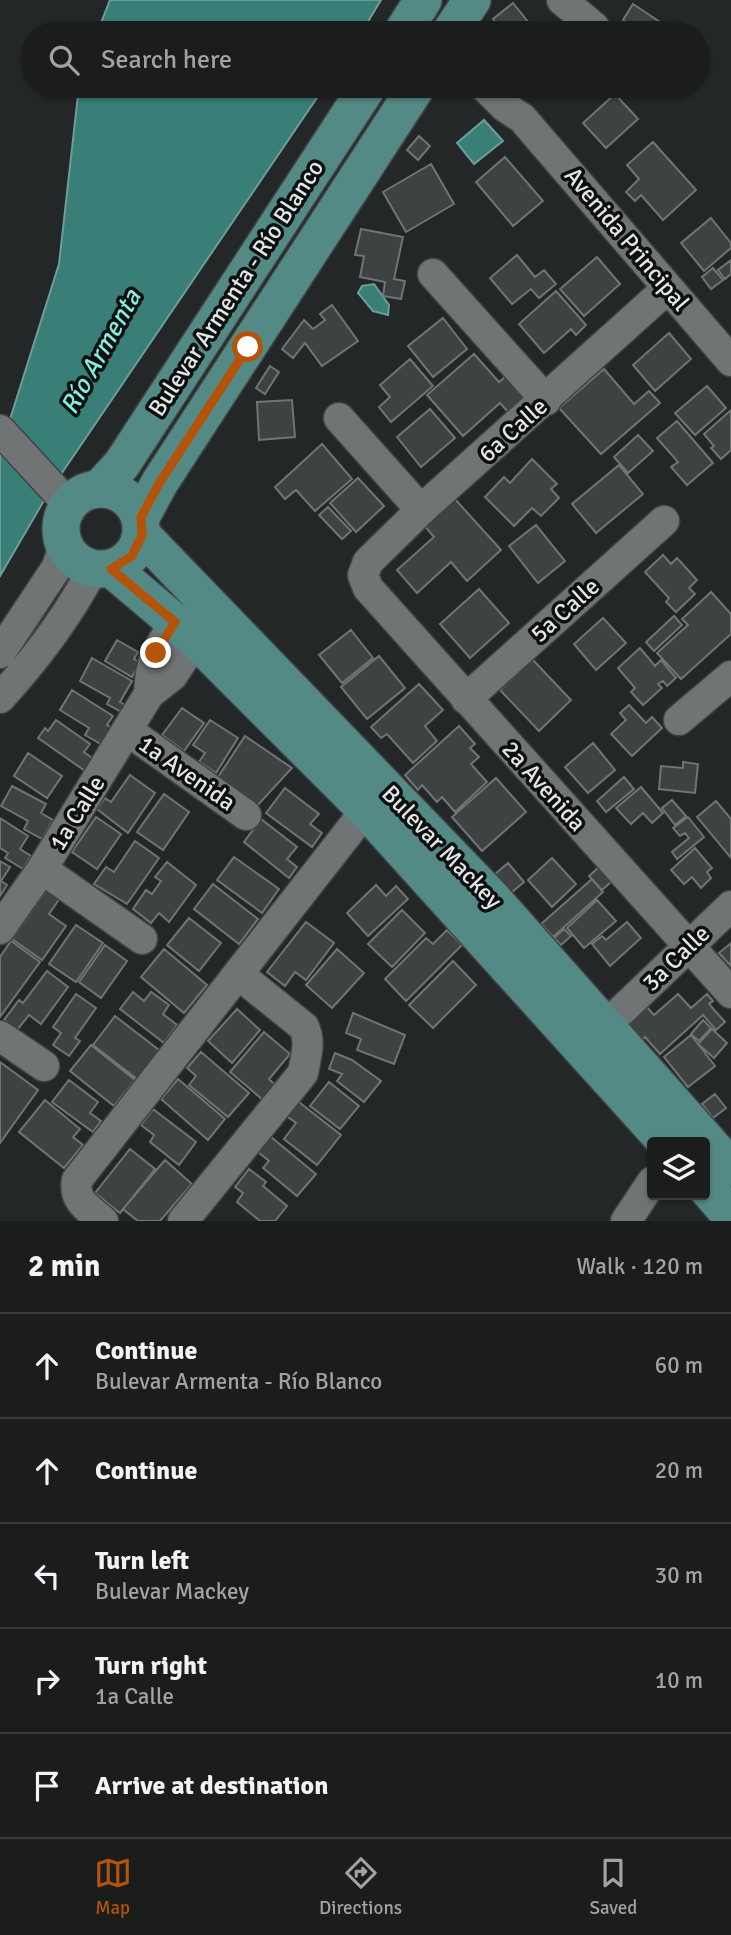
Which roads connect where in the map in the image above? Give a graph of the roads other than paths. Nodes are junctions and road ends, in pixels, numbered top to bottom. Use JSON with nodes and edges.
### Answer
{"nodes":[{"id":1,"x":423,"y":0,"type":"edge"},
{"id":2,"x":562,"y":0,"type":"edge"},
{"id":3,"x":410,"y":21,"type":"edge"},
{"id":4,"x":587,"y":21,"type":"edge"},
{"id":5,"x":360,"y":98,"type":"edge"},
{"id":6,"x":409,"y":98,"type":"edge"},
{"id":7,"x":496,"y":98,"type":"edge"},
{"id":8,"x":515,"y":98,"type":"edge"},
{"id":9,"x":522,"y":118,"type":"junction"},
{"id":10,"x":433,"y":274,"type":"dead end"},
{"id":11,"x":668,"y":288,"type":"junction"},
{"id":12,"x":731,"y":360,"type":"edge"},
{"id":13,"x":546,"y":400,"type":"junction"},
{"id":14,"x":339,"y":418,"type":"dead end"},
{"id":15,"x":0,"y":430,"type":"edge"},
{"id":16,"x":75,"y":494,"type":"junction"},
{"id":17,"x":421,"y":510,"type":"junction"},
{"id":18,"x":664,"y":521,"type":"dead end"},
{"id":19,"x":142,"y":526,"type":"junction"},
{"id":20,"x":64,"y":545,"type":"junction"},
{"id":21,"x":102,"y":569,"type":"junction"},
{"id":22,"x":363,"y":575,"type":"joint"},
{"id":23,"x":186,"y":631,"type":"junction"},
{"id":24,"x":0,"y":653,"type":"edge"},
{"id":25,"x":731,"y":676,"type":"edge"},
{"id":26,"x":0,"y":698,"type":"edge"},
{"id":27,"x":466,"y":699,"type":"junction"},
{"id":28,"x":679,"y":720,"type":"dead end"},
{"id":29,"x":128,"y":731,"type":"junction"},
{"id":30,"x":366,"y":810,"type":"junction"},
{"id":31,"x":246,"y":815,"type":"dead end"},
{"id":32,"x":42,"y":869,"type":"junction"},
{"id":33,"x":731,"y":906,"type":"edge"},
{"id":34,"x":0,"y":929,"type":"edge"},
{"id":35,"x":142,"y":939,"type":"dead end"},
{"id":36,"x":688,"y":944,"type":"junction"},
{"id":37,"x":238,"y":974,"type":"junction"},
{"id":38,"x":731,"y":993,"type":"edge"},
{"id":39,"x":621,"y":1011,"type":"dead end"},
{"id":40,"x":0,"y":1036,"type":"edge"},
{"id":41,"x":44,"y":1066,"type":"dead end"},
{"id":42,"x":661,"y":1137,"type":"edge"},
{"id":43,"x":731,"y":1168,"type":"edge"},
{"id":44,"x":647,"y":1190,"type":"edge"},
{"id":45,"x":710,"y":1192,"type":"edge"},
{"id":46,"x":731,"y":1216,"type":"edge"},
{"id":47,"x":103,"y":1221,"type":"edge"},
{"id":48,"x":183,"y":1221,"type":"edge"},
{"id":49,"x":626,"y":1221,"type":"edge"}],
"edges":[{"from":1,"to":3,"type":"main road"},
{"from":2,"to":4,"type":"street"},
{"from":5,"to":16,"type":"main road","name":"Bulevar Armenta - Río Blanco"},
{"from":6,"to":19,"type":"main road","name":"Bulevar Armenta - Río Blanco"},
{"from":7,"to":9,"type":"street","name":"Avenida Principal"},
{"from":8,"to":9,"type":"street","name":"Avenida Principal"},
{"from":9,"to":11,"type":"street","name":"Avenida Principal"},
{"from":10,"to":13,"type":"street"},
{"from":11,"to":12,"type":"street","name":"Avenida Principal"},
{"from":11,"to":13,"type":"street","name":"6a Calle"},
{"from":13,"to":17,"type":"street","name":"6a Calle"},
{"from":14,"to":17,"type":"street"},
{"from":15,"to":16,"type":"street"},
{"from":16,"to":19,"type":"main road"},
{"from":16,"to":20,"type":"main road"},
{"from":17,"to":22,"type":"street","name":"6a Calle"},
{"from":18,"to":27,"type":"street","name":"5a Calle"},
{"from":19,"to":21,"type":"main road"},
{"from":19,"to":43,"type":"main road","name":"Bulevar Mackey"},
{"from":20,"to":21,"type":"main road"},
{"from":20,"to":24,"type":"street"},
{"from":21,"to":23,"type":"main road","name":"Bulevar Mackey"},
{"from":21,"to":26,"type":"street"},
{"from":22,"to":27,"type":"street","name":"2a Avenida"},
{"from":23,"to":29,"type":"street","name":"1a Calle"},
{"from":23,"to":30,"type":"main road","name":"Bulevar Mackey"},
{"from":25,"to":28,"type":"street"},
{"from":27,"to":36,"type":"street","name":"2a Avenida"},
{"from":29,"to":31,"type":"street","name":"1a Avenida"},
{"from":29,"to":32,"type":"street","name":"1a Calle"},
{"from":30,"to":37,"type":"street"},
{"from":30,"to":42,"type":"main road","name":"Bulevar Mackey"},
{"from":32,"to":34,"type":"street","name":"1a Calle"},
{"from":32,"to":35,"type":"street"},
{"from":33,"to":36,"type":"street","name":"3a Calle"},
{"from":36,"to":38,"type":"street","name":"2a Avenida"},
{"from":36,"to":39,"type":"street","name":"3a Calle"},
{"from":37,"to":47,"type":"street"},
{"from":37,"to":48,"type":"street"},
{"from":40,"to":41,"type":"street"},
{"from":44,"to":49,"type":"street"},
{"from":45,"to":46,"type":"main road"}]}
